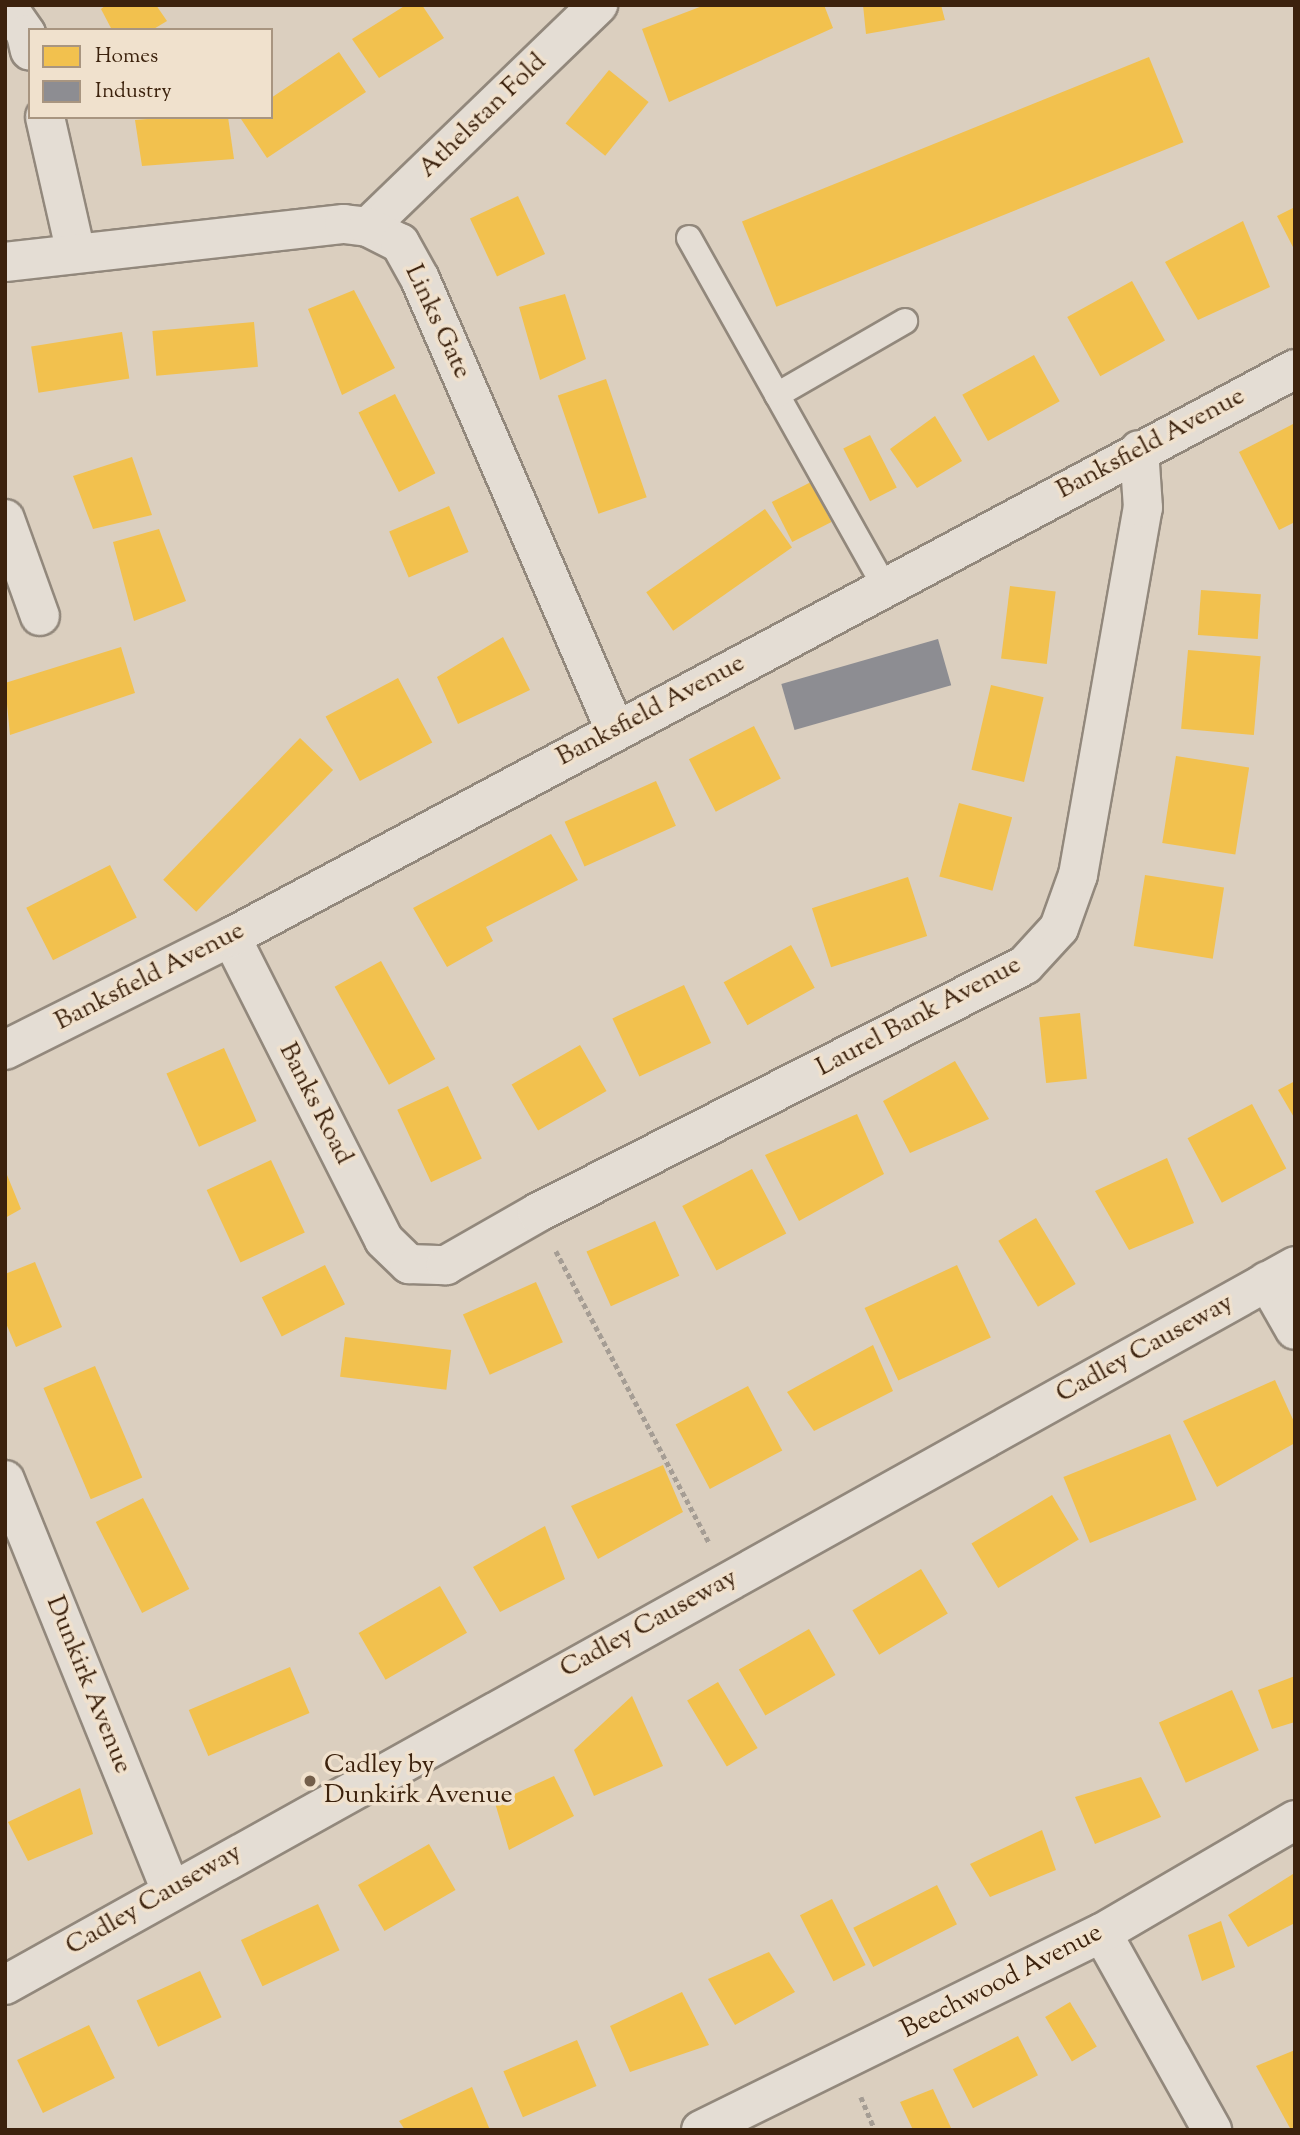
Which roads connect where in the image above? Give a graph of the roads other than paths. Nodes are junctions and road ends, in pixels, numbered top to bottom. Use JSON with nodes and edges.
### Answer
{"nodes":[{"id":1,"x":6,"y":5,"type":"edge"},
{"id":2,"x":598,"y":5,"type":"edge"},
{"id":3,"x":28,"y":42,"type":"edge"},
{"id":4,"x":45,"y":119,"type":"edge"},
{"id":5,"x":368,"y":226,"type":"junction"},
{"id":6,"x":689,"y":238,"type":"dead end"},
{"id":7,"x":76,"y":253,"type":"junction"},
{"id":8,"x":5,"y":262,"type":"edge"},
{"id":9,"x":905,"y":321,"type":"dead end"},
{"id":10,"x":1295,"y":369,"type":"edge"},
{"id":11,"x":777,"y":395,"type":"junction"},
{"id":12,"x":1139,"y":450,"type":"junction"},
{"id":13,"x":5,"y":519,"type":"edge"},
{"id":14,"x":884,"y":586,"type":"junction"},
{"id":15,"x":40,"y":616,"type":"dead end"},
{"id":16,"x":615,"y":730,"type":"junction"},
{"id":17,"x":231,"y":937,"type":"junction"},
{"id":18,"x":5,"y":1050,"type":"edge"},
{"id":19,"x":410,"y":1264,"type":"joint"},
{"id":20,"x":1281,"y":1273,"type":"edge"},
{"id":21,"x":1295,"y":1330,"type":"edge"},
{"id":22,"x":6,"y":1483,"type":"edge"},
{"id":23,"x":1295,"y":1820,"type":"edge"},
{"id":24,"x":171,"y":1890,"type":"junction"},
{"id":25,"x":1102,"y":1933,"type":"junction"},
{"id":26,"x":5,"y":1985,"type":"edge"},
{"id":27,"x":701,"y":2130,"type":"edge"},
{"id":28,"x":1212,"y":2130,"type":"edge"}],
"edges":[{"from":1,"to":3,"type":"street"},
{"from":2,"to":5,"type":"street","name":"Athelstan Fold"},
{"from":4,"to":7,"type":"street"},
{"from":5,"to":7,"type":"street","name":"Links Gate"},
{"from":5,"to":16,"type":"street","name":"Links Gate"},
{"from":6,"to":11,"type":"lane"},
{"from":7,"to":8,"type":"street","name":"Links Gate"},
{"from":9,"to":11,"type":"lane"},
{"from":10,"to":12,"type":"street","name":"Banksfield Avenue"},
{"from":11,"to":14,"type":"lane"},
{"from":12,"to":14,"type":"street","name":"Banksfield Avenue"},
{"from":12,"to":19,"type":"street","name":"Laurel Bank Avenue"},
{"from":13,"to":15,"type":"street"},
{"from":14,"to":16,"type":"street","name":"Banksfield Avenue"},
{"from":16,"to":17,"type":"street","name":"Banksfield Avenue"},
{"from":17,"to":18,"type":"street","name":"Banksfield Avenue"},
{"from":17,"to":19,"type":"street","name":"Banks Road"},
{"from":20,"to":21,"type":"street"},
{"from":20,"to":24,"type":"street","name":"Cadley Causeway"},
{"from":22,"to":24,"type":"street","name":"Dunkirk Avenue"},
{"from":23,"to":25,"type":"street","name":"Beechwood Avenue"},
{"from":24,"to":26,"type":"street","name":"Cadley Causeway"},
{"from":25,"to":27,"type":"street","name":"Beechwood Avenue"},
{"from":25,"to":28,"type":"street"}]}
